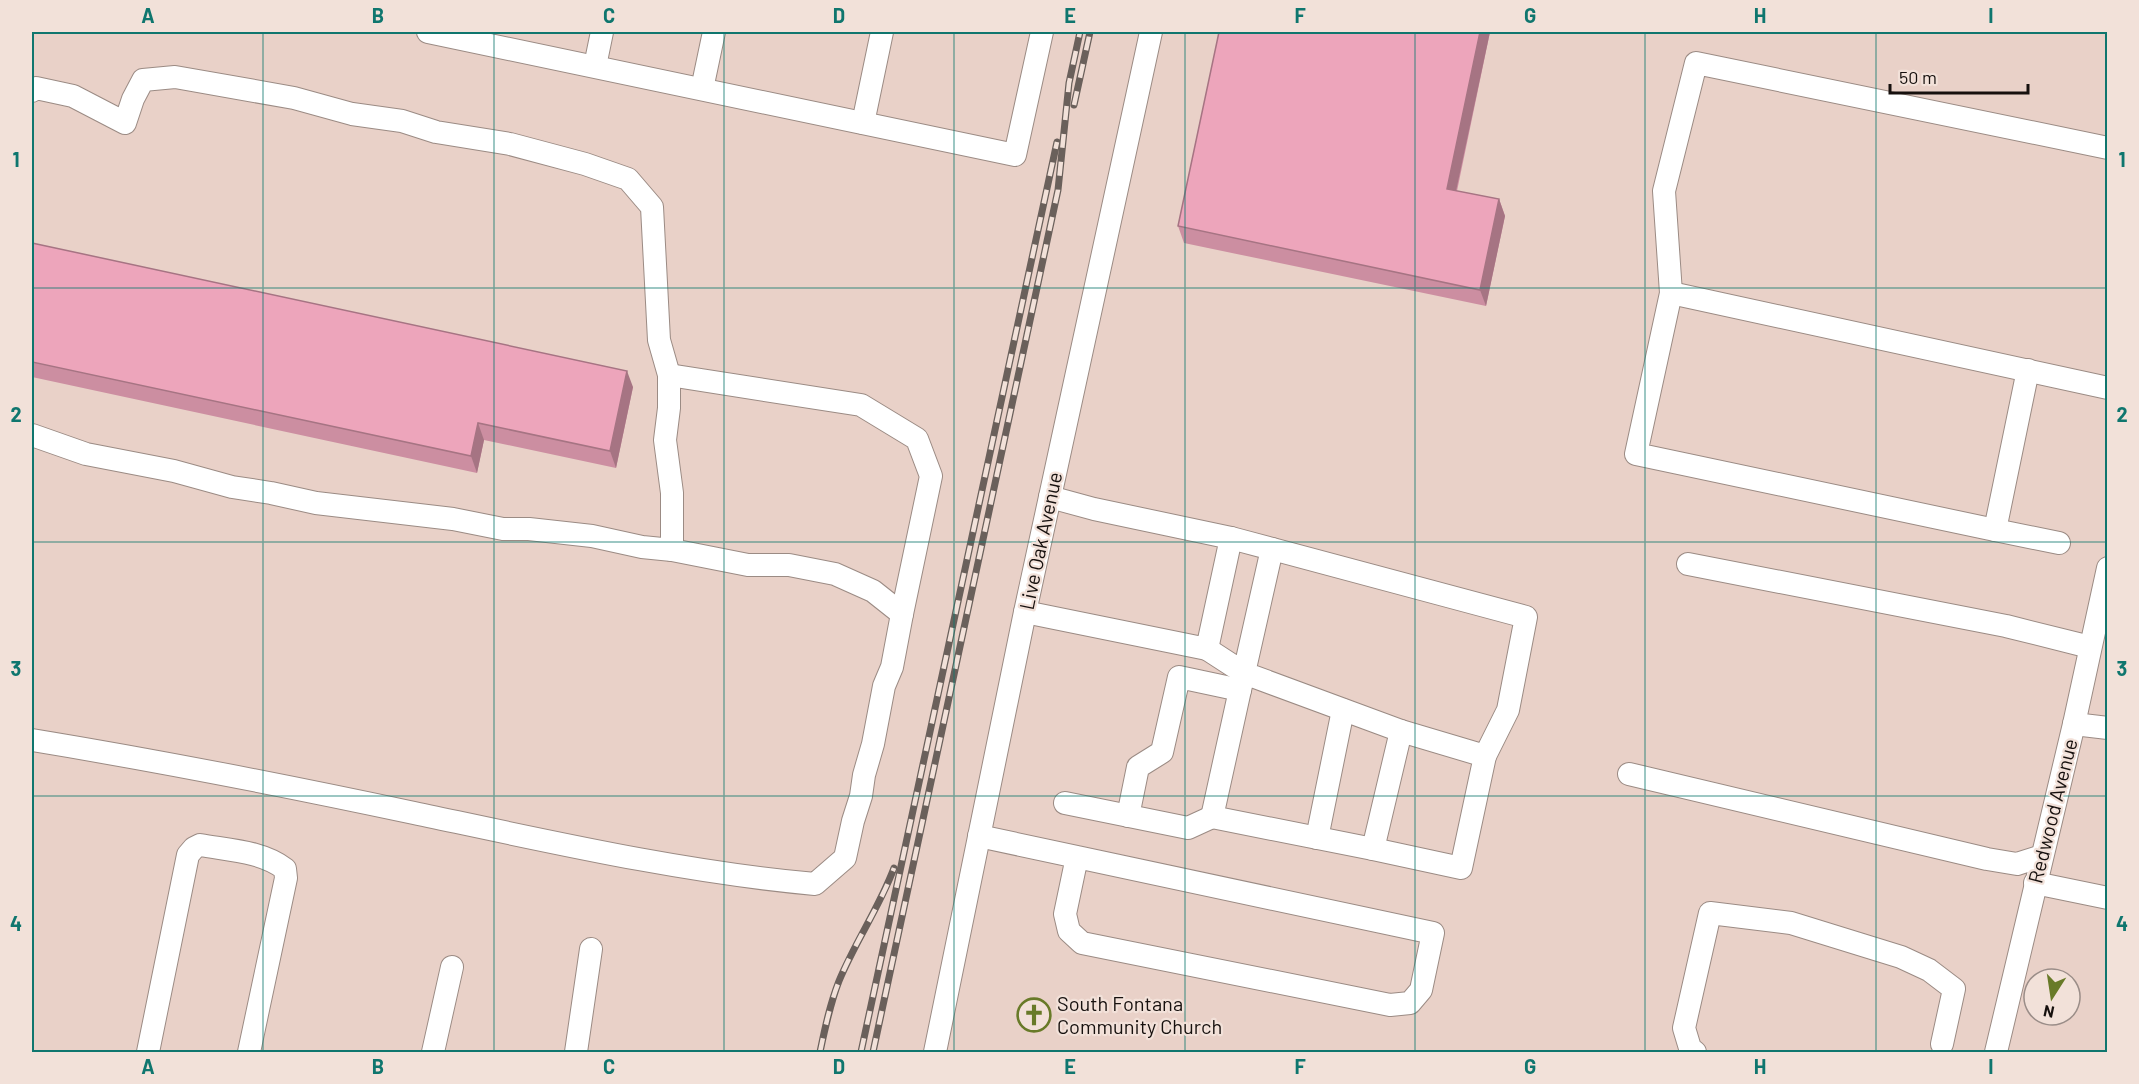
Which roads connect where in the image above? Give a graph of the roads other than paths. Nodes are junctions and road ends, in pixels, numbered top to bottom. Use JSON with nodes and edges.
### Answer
{"nodes":[{"id":1,"x":429,"y":32,"type":"edge"},
{"id":2,"x":602,"y":32,"type":"edge"},
{"id":3,"x":714,"y":32,"type":"edge"},
{"id":4,"x":882,"y":32,"type":"edge"},
{"id":5,"x":1042,"y":32,"type":"edge"},
{"id":6,"x":1151,"y":32,"type":"edge"},
{"id":7,"x":595,"y":66,"type":"junction"},
{"id":8,"x":702,"y":89,"type":"junction"},
{"id":9,"x":32,"y":91,"type":"edge"},
{"id":10,"x":863,"y":123,"type":"junction"},
{"id":11,"x":2108,"y":148,"type":"edge"},
{"id":12,"x":1671,"y":293,"type":"junction"},
{"id":13,"x":2028,"y":370,"type":"junction"},
{"id":14,"x":669,"y":375,"type":"junction"},
{"id":15,"x":2108,"y":388,"type":"edge"},
{"id":16,"x":32,"y":435,"type":"edge"},
{"id":17,"x":1050,"y":497,"type":"junction"},
{"id":18,"x":1995,"y":530,"type":"junction"},
{"id":19,"x":1231,"y":538,"type":"junction"},
{"id":20,"x":2059,"y":543,"type":"dead end"},
{"id":21,"x":1272,"y":549,"type":"junction"},
{"id":22,"x":672,"y":550,"type":"junction"},
{"id":23,"x":1688,"y":564,"type":"dead end"},
{"id":24,"x":2106,"y":579,"type":"edge"},
{"id":25,"x":1025,"y":612,"type":"junction"},
{"id":26,"x":902,"y":614,"type":"junction"},
{"id":27,"x":2090,"y":646,"type":"junction"},
{"id":28,"x":1206,"y":648,"type":"junction"},
{"id":29,"x":1242,"y":682,"type":"junction"},
{"id":30,"x":1343,"y":710,"type":"junction"},
{"id":31,"x":2074,"y":724,"type":"junction"},
{"id":32,"x":2108,"y":728,"type":"edge"},
{"id":33,"x":1401,"y":731,"type":"junction"},
{"id":34,"x":32,"y":740,"type":"edge"},
{"id":35,"x":1485,"y":756,"type":"junction"},
{"id":36,"x":1629,"y":774,"type":"dead end"},
{"id":37,"x":1065,"y":803,"type":"dead end"},
{"id":38,"x":1128,"y":816,"type":"junction"},
{"id":39,"x":1212,"y":817,"type":"junction"},
{"id":40,"x":980,"y":836,"type":"junction"},
{"id":41,"x":1317,"y":838,"type":"junction"},
{"id":42,"x":1373,"y":849,"type":"junction"},
{"id":43,"x":2042,"y":856,"type":"junction"},
{"id":44,"x":1077,"y":857,"type":"junction"},
{"id":45,"x":2035,"y":883,"type":"junction"},
{"id":46,"x":2108,"y":898,"type":"edge"},
{"id":47,"x":591,"y":949,"type":"dead end"},
{"id":48,"x":452,"y":967,"type":"dead end"},
{"id":49,"x":1942,"y":1044,"type":"dead end"},
{"id":50,"x":148,"y":1053,"type":"edge"},
{"id":51,"x":249,"y":1053,"type":"edge"},
{"id":52,"x":433,"y":1053,"type":"edge"},
{"id":53,"x":576,"y":1053,"type":"edge"},
{"id":54,"x":935,"y":1053,"type":"edge"},
{"id":55,"x":1695,"y":1053,"type":"edge"},
{"id":56,"x":1996,"y":1053,"type":"edge"}],
"edges":[{"from":1,"to":7,"type":"street"},
{"from":2,"to":7,"type":"street"},
{"from":3,"to":8,"type":"street"},
{"from":4,"to":10,"type":"street"},
{"from":5,"to":10,"type":"street"},
{"from":6,"to":17,"type":"street","name":"Live Oak Avenue"},
{"from":7,"to":8,"type":"street"},
{"from":8,"to":10,"type":"street"},
{"from":9,"to":14,"type":"street"},
{"from":11,"to":12,"type":"street"},
{"from":12,"to":13,"type":"street"},
{"from":12,"to":18,"type":"street"},
{"from":13,"to":15,"type":"street"},
{"from":13,"to":18,"type":"street"},
{"from":14,"to":22,"type":"street"},
{"from":14,"to":26,"type":"street"},
{"from":16,"to":22,"type":"street"},
{"from":17,"to":19,"type":"street"},
{"from":17,"to":25,"type":"street","name":"Live Oak Avenue"},
{"from":18,"to":20,"type":"street"},
{"from":19,"to":21,"type":"street"},
{"from":19,"to":28,"type":"street"},
{"from":21,"to":29,"type":"street"},
{"from":21,"to":35,"type":"street"},
{"from":22,"to":26,"type":"street"},
{"from":23,"to":27,"type":"street"},
{"from":24,"to":27,"type":"street","name":"Redwood Avenue"},
{"from":25,"to":28,"type":"street"},
{"from":25,"to":40,"type":"street","name":"Live Oak Avenue"},
{"from":26,"to":34,"type":"street"},
{"from":27,"to":31,"type":"street","name":"Redwood Avenue"},
{"from":28,"to":29,"type":"street"},
{"from":29,"to":30,"type":"street"},
{"from":29,"to":38,"type":"street"},
{"from":29,"to":39,"type":"street"},
{"from":30,"to":33,"type":"street"},
{"from":30,"to":41,"type":"street"},
{"from":31,"to":32,"type":"street"},
{"from":31,"to":43,"type":"street","name":"Redwood Avenue"},
{"from":33,"to":35,"type":"street"},
{"from":33,"to":42,"type":"street"},
{"from":35,"to":42,"type":"street"},
{"from":36,"to":43,"type":"street"},
{"from":37,"to":38,"type":"street"},
{"from":38,"to":39,"type":"street"},
{"from":39,"to":41,"type":"street"},
{"from":40,"to":44,"type":"street"},
{"from":40,"to":54,"type":"street","name":"Live Oak Avenue"},
{"from":41,"to":42,"type":"street"},
{"from":43,"to":45,"type":"street","name":"Redwood Avenue"},
{"from":44,"to":44,"type":"street"},
{"from":45,"to":46,"type":"street"},
{"from":45,"to":56,"type":"street","name":"Redwood Avenue"},
{"from":47,"to":53,"type":"street"},
{"from":48,"to":52,"type":"street"},
{"from":49,"to":55,"type":"street"},
{"from":50,"to":51,"type":"street"}]}
